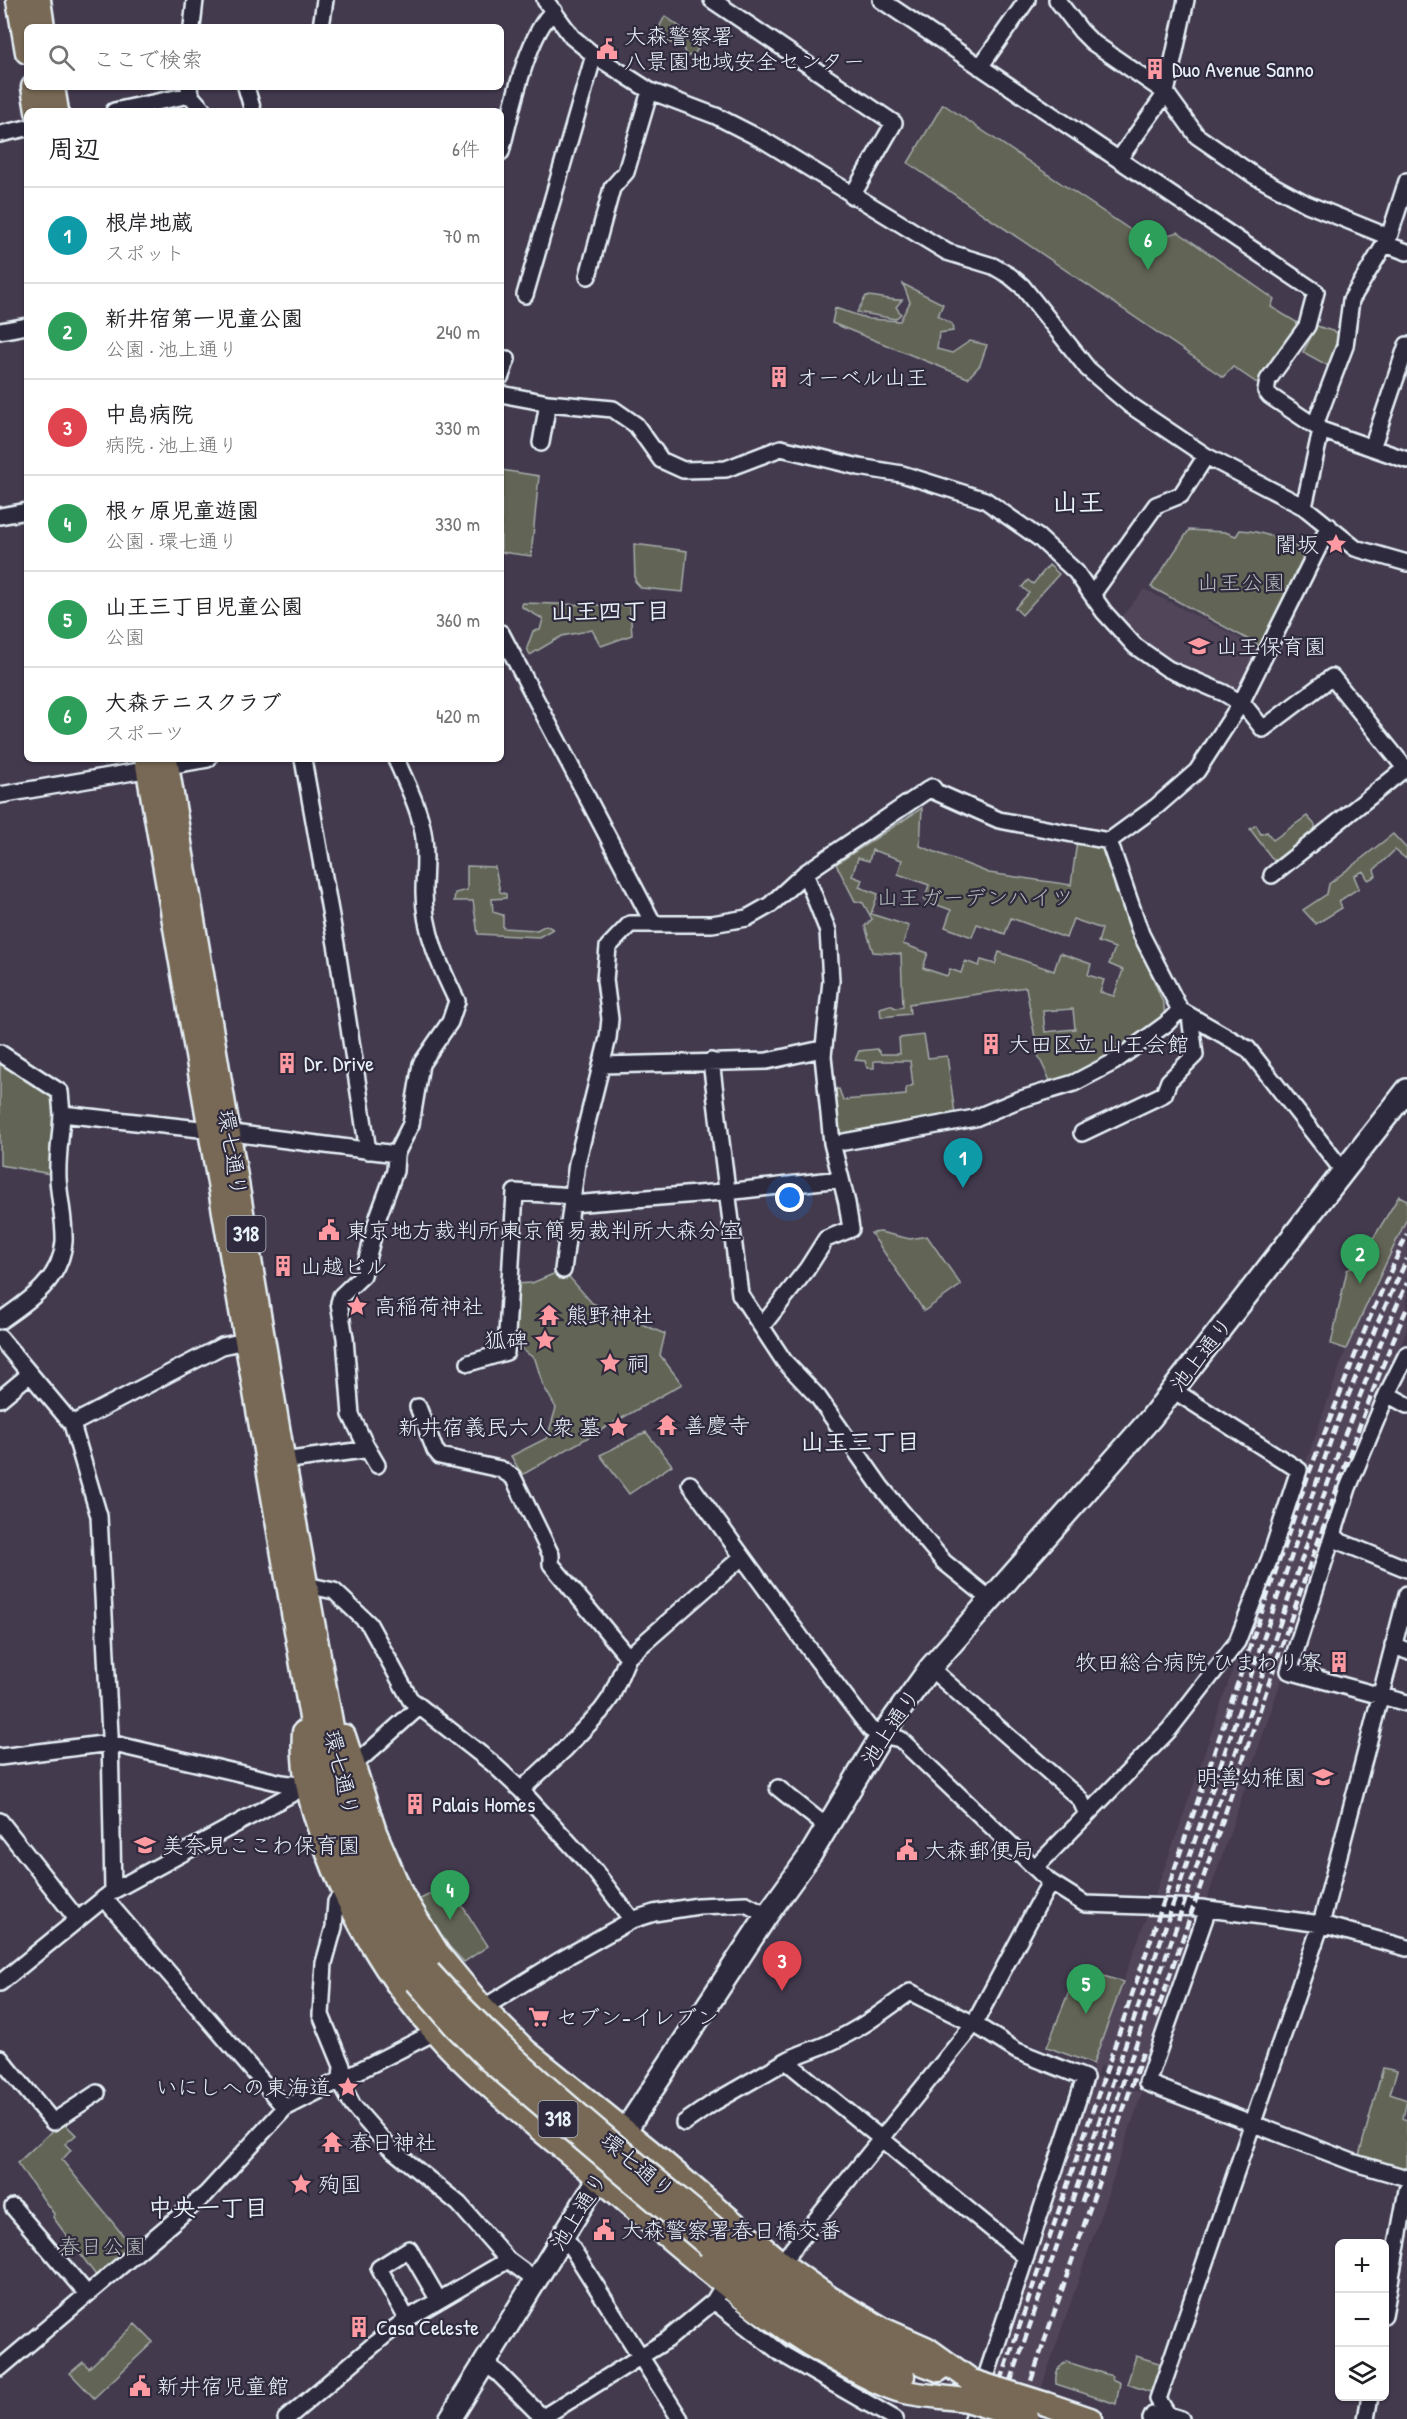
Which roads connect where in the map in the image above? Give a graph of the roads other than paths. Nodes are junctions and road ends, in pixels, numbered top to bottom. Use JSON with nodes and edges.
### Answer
{"nodes":[{"id":1,"x":18,"y":0,"type":"edge"},
{"id":2,"x":39,"y":0,"type":"edge"},
{"id":3,"x":195,"y":0,"type":"edge"},
{"id":4,"x":325,"y":0,"type":"edge"},
{"id":5,"x":712,"y":0,"type":"edge"},
{"id":6,"x":881,"y":0,"type":"edge"},
{"id":7,"x":1027,"y":0,"type":"edge"},
{"id":8,"x":1057,"y":0,"type":"edge"},
{"id":9,"x":1186,"y":0,"type":"edge"},
{"id":10,"x":549,"y":5,"type":"edge"},
{"id":11,"x":43,"y":24,"type":"edge"},
{"id":12,"x":192,"y":24,"type":"edge"},
{"id":13,"x":321,"y":24,"type":"edge"},
{"id":14,"x":24,"y":35,"type":"edge"},
{"id":15,"x":594,"y":55,"type":"junction"},
{"id":16,"x":980,"y":67,"type":"junction"},
{"id":17,"x":34,"y":90,"type":"edge"},
{"id":18,"x":54,"y":90,"type":"edge"},
{"id":19,"x":247,"y":90,"type":"edge"},
{"id":20,"x":190,"y":91,"type":"edge"},
{"id":21,"x":650,"y":91,"type":"junction"},
{"id":22,"x":1166,"y":93,"type":"junction"},
{"id":23,"x":36,"y":108,"type":"edge"},
{"id":24,"x":56,"y":108,"type":"edge"},
{"id":25,"x":125,"y":108,"type":"edge"},
{"id":26,"x":202,"y":108,"type":"edge"},
{"id":27,"x":252,"y":108,"type":"edge"},
{"id":28,"x":24,"y":129,"type":"edge"},
{"id":29,"x":0,"y":134,"type":"edge"},
{"id":30,"x":504,"y":141,"type":"edge"},
{"id":31,"x":1119,"y":159,"type":"junction"},
{"id":32,"x":1407,"y":181,"type":"edge"},
{"id":33,"x":852,"y":196,"type":"junction"},
{"id":34,"x":1387,"y":240,"type":"junction"},
{"id":35,"x":1407,"y":252,"type":"edge"},
{"id":36,"x":588,"y":276,"type":"dead end"},
{"id":37,"x":525,"y":295,"type":"dead end"},
{"id":38,"x":24,"y":327,"type":"edge"},
{"id":39,"x":0,"y":331,"type":"edge"},
{"id":40,"x":1407,"y":345,"type":"edge"},
{"id":41,"x":507,"y":359,"type":"dead end"},
{"id":42,"x":504,"y":368,"type":"edge"},
{"id":43,"x":504,"y":395,"type":"edge"},
{"id":44,"x":548,"y":403,"type":"junction"},
{"id":45,"x":1318,"y":427,"type":"junction"},
{"id":46,"x":541,"y":443,"type":"dead end"},
{"id":47,"x":1372,"y":448,"type":"junction"},
{"id":48,"x":1206,"y":456,"type":"junction"},
{"id":49,"x":1407,"y":460,"type":"edge"},
{"id":50,"x":1304,"y":507,"type":"junction"},
{"id":51,"x":24,"y":512,"type":"edge"},
{"id":52,"x":0,"y":516,"type":"edge"},
{"id":53,"x":1329,"y":526,"type":"junction"},
{"id":54,"x":1407,"y":563,"type":"edge"},
{"id":55,"x":1092,"y":595,"type":"junction"},
{"id":56,"x":504,"y":639,"type":"edge"},
{"id":57,"x":1241,"y":703,"type":"junction"},
{"id":58,"x":304,"y":762,"type":"edge"},
{"id":59,"x":397,"y":762,"type":"edge"},
{"id":60,"x":157,"y":763,"type":"edge"},
{"id":61,"x":1406,"y":768,"type":"edge"},
{"id":62,"x":0,"y":795,"type":"edge"},
{"id":63,"x":1109,"y":841,"type":"junction"},
{"id":64,"x":806,"y":873,"type":"junction"},
{"id":65,"x":1272,"y":875,"type":"dead end"},
{"id":66,"x":653,"y":923,"type":"junction"},
{"id":67,"x":1185,"y":1013,"type":"junction"},
{"id":68,"x":822,"y":1050,"type":"junction"},
{"id":69,"x":0,"y":1053,"type":"edge"},
{"id":70,"x":711,"y":1061,"type":"junction"},
{"id":71,"x":601,"y":1065,"type":"junction"},
{"id":72,"x":1407,"y":1090,"type":"edge"},
{"id":73,"x":62,"y":1114,"type":"junction"},
{"id":74,"x":219,"y":1132,"type":"junction"},
{"id":75,"x":1082,"y":1133,"type":"dead end"},
{"id":76,"x":844,"y":1142,"type":"dead end"},
{"id":77,"x":368,"y":1151,"type":"junction"},
{"id":78,"x":396,"y":1154,"type":"junction"},
{"id":79,"x":1344,"y":1172,"type":"junction"},
{"id":80,"x":840,"y":1179,"type":"junction"},
{"id":81,"x":727,"y":1192,"type":"junction"},
{"id":82,"x":573,"y":1200,"type":"junction"},
{"id":83,"x":563,"y":1270,"type":"dead end"},
{"id":84,"x":0,"y":1321,"type":"edge"},
{"id":85,"x":762,"y":1326,"type":"junction"},
{"id":86,"x":0,"y":1338,"type":"edge"},
{"id":87,"x":245,"y":1341,"type":"junction"},
{"id":88,"x":1407,"y":1354,"type":"edge"},
{"id":89,"x":469,"y":1363,"type":"dead end"},
{"id":90,"x":30,"y":1374,"type":"junction"},
{"id":91,"x":1173,"y":1390,"type":"junction"},
{"id":92,"x":1387,"y":1394,"type":"junction"},
{"id":93,"x":0,"y":1399,"type":"edge"},
{"id":94,"x":1407,"y":1405,"type":"edge"},
{"id":95,"x":418,"y":1407,"type":"dead end"},
{"id":96,"x":72,"y":1424,"type":"junction"},
{"id":97,"x":366,"y":1446,"type":"junction"},
{"id":98,"x":283,"y":1461,"type":"junction"},
{"id":99,"x":378,"y":1465,"type":"dead end"},
{"id":100,"x":690,"y":1484,"type":"dead end"},
{"id":101,"x":1333,"y":1535,"type":"junction"},
{"id":102,"x":742,"y":1557,"type":"junction"},
{"id":103,"x":1407,"y":1569,"type":"edge"},
{"id":104,"x":306,"y":1585,"type":"junction"},
{"id":105,"x":1407,"y":1594,"type":"edge"},
{"id":106,"x":990,"y":1599,"type":"junction"},
{"id":107,"x":1400,"y":1648,"type":"edge"},
{"id":108,"x":628,"y":1657,"type":"junction"},
{"id":109,"x":930,"y":1668,"type":"junction"},
{"id":110,"x":1381,"y":1696,"type":"junction"},
{"id":111,"x":317,"y":1703,"type":"junction"},
{"id":112,"x":1407,"y":1703,"type":"edge"},
{"id":113,"x":419,"y":1707,"type":"junction"},
{"id":114,"x":882,"y":1736,"type":"junction"},
{"id":115,"x":110,"y":1743,"type":"junction"},
{"id":116,"x":0,"y":1757,"type":"edge"},
{"id":117,"x":354,"y":1765,"type":"junction"},
{"id":118,"x":306,"y":1786,"type":"junction"},
{"id":119,"x":778,"y":1788,"type":"dead end"},
{"id":120,"x":521,"y":1790,"type":"junction"},
{"id":121,"x":1087,"y":1814,"type":"junction"},
{"id":122,"x":0,"y":1821,"type":"edge"},
{"id":123,"x":827,"y":1827,"type":"junction"},
{"id":124,"x":1035,"y":1868,"type":"junction"},
{"id":125,"x":1050,"y":1882,"type":"junction"},
{"id":126,"x":344,"y":1892,"type":"junction"},
{"id":127,"x":108,"y":1894,"type":"junction"},
{"id":128,"x":1208,"y":1909,"type":"junction"},
{"id":129,"x":767,"y":1915,"type":"junction"},
{"id":130,"x":77,"y":1919,"type":"junction"},
{"id":131,"x":632,"y":1920,"type":"junction"},
{"id":132,"x":1321,"y":1924,"type":"junction"},
{"id":133,"x":1407,"y":1948,"type":"edge"},
{"id":134,"x":422,"y":1976,"type":"junction"},
{"id":135,"x":0,"y":1983,"type":"edge"},
{"id":136,"x":483,"y":2008,"type":"junction"},
{"id":137,"x":974,"y":2024,"type":"junction"},
{"id":138,"x":435,"y":2031,"type":"junction"},
{"id":139,"x":513,"y":2039,"type":"junction"},
{"id":140,"x":0,"y":2058,"type":"edge"},
{"id":141,"x":786,"y":2061,"type":"junction"},
{"id":142,"x":479,"y":2077,"type":"junction"},
{"id":143,"x":341,"y":2079,"type":"junction"},
{"id":144,"x":571,"y":2089,"type":"junction"},
{"id":145,"x":97,"y":2093,"type":"dead end"},
{"id":146,"x":285,"y":2108,"type":"junction"},
{"id":147,"x":1253,"y":2122,"type":"junction"},
{"id":148,"x":684,"y":2123,"type":"dead end"},
{"id":149,"x":540,"y":2128,"type":"junction"},
{"id":150,"x":626,"y":2132,"type":"junction"},
{"id":151,"x":883,"y":2140,"type":"junction"},
{"id":152,"x":599,"y":2178,"type":"junction"},
{"id":153,"x":1407,"y":2178,"type":"edge"},
{"id":154,"x":1407,"y":2190,"type":"edge"},
{"id":155,"x":13,"y":2207,"type":"dead end"},
{"id":156,"x":563,"y":2234,"type":"junction"},
{"id":157,"x":1026,"y":2257,"type":"junction"},
{"id":158,"x":507,"y":2260,"type":"junction"},
{"id":159,"x":781,"y":2263,"type":"junction"},
{"id":160,"x":535,"y":2280,"type":"junction"},
{"id":161,"x":719,"y":2292,"type":"junction"},
{"id":162,"x":1388,"y":2293,"type":"edge"},
{"id":163,"x":87,"y":2294,"type":"junction"},
{"id":164,"x":438,"y":2299,"type":"junction"},
{"id":165,"x":406,"y":2319,"type":"junction"},
{"id":166,"x":640,"y":2357,"type":"junction"},
{"id":167,"x":484,"y":2363,"type":"junction"},
{"id":168,"x":0,"y":2368,"type":"edge"},
{"id":169,"x":970,"y":2400,"type":"edge"},
{"id":170,"x":1370,"y":2401,"type":"edge"},
{"id":171,"x":1174,"y":2417,"type":"edge"},
{"id":172,"x":542,"y":2418,"type":"edge"},
{"id":173,"x":1370,"y":2418,"type":"edge"},
{"id":174,"x":286,"y":2419,"type":"edge"},
{"id":175,"x":450,"y":2419,"type":"edge"},
{"id":176,"x":680,"y":2419,"type":"edge"},
{"id":177,"x":895,"y":2419,"type":"edge"},
{"id":178,"x":1027,"y":2419,"type":"edge"},
{"id":179,"x":1090,"y":2419,"type":"edge"},
{"id":180,"x":1152,"y":2419,"type":"edge"}],
"edges":[{"from":1,"to":14,"type":"main road"},
{"from":2,"to":11,"type":"main road"},
{"from":3,"to":12,"type":"street"},
{"from":4,"to":13,"type":"street"},
{"from":5,"to":33,"type":"street"},
{"from":6,"to":16,"type":"street"},
{"from":7,"to":16,"type":"street"},
{"from":8,"to":22,"type":"street"},
{"from":9,"to":22,"type":"street"},
{"from":10,"to":15,"type":"street"},
{"from":10,"to":30,"type":"street"},
{"from":15,"to":21,"type":"street"},
{"from":15,"to":37,"type":"street"},
{"from":16,"to":31,"type":"street"},
{"from":17,"to":23,"type":"main road"},
{"from":18,"to":24,"type":"main road"},
{"from":19,"to":27,"type":"street"},
{"from":20,"to":25,"type":"street"},
{"from":20,"to":26,"type":"street"},
{"from":21,"to":33,"type":"street"},
{"from":21,"to":36,"type":"street"},
{"from":22,"to":31,"type":"street"},
{"from":22,"to":34,"type":"street"},
{"from":28,"to":29,"type":"street"},
{"from":31,"to":45,"type":"street"},
{"from":32,"to":34,"type":"street"},
{"from":33,"to":48,"type":"street"},
{"from":34,"to":35,"type":"street"},
{"from":34,"to":45,"type":"street"},
{"from":38,"to":39,"type":"street"},
{"from":40,"to":47,"type":"street"},
{"from":41,"to":42,"type":"street"},
{"from":43,"to":44,"type":"street"},
{"from":44,"to":46,"type":"street"},
{"from":44,"to":55,"type":"street"},
{"from":45,"to":47,"type":"street"},
{"from":45,"to":50,"type":"street"},
{"from":47,"to":49,"type":"street"},
{"from":48,"to":50,"type":"street"},
{"from":48,"to":55,"type":"street"},
{"from":50,"to":53,"type":"street"},
{"from":51,"to":52,"type":"street"},
{"from":53,"to":54,"type":"street"},
{"from":53,"to":57,"type":"street"},
{"from":55,"to":57,"type":"street"},
{"from":56,"to":66,"type":"street"},
{"from":57,"to":61,"type":"street"},
{"from":57,"to":63,"type":"street"},
{"from":58,"to":77,"type":"street"},
{"from":59,"to":78,"type":"street"},
{"from":60,"to":62,"type":"street"},
{"from":60,"to":74,"type":"main road","name":"環七通り","number":"318"},
{"from":61,"to":65,"type":"street"},
{"from":63,"to":64,"type":"street"},
{"from":63,"to":67,"type":"street"},
{"from":64,"to":66,"type":"street"},
{"from":64,"to":68,"type":"street"},
{"from":66,"to":71,"type":"street"},
{"from":67,"to":75,"type":"street"},
{"from":67,"to":76,"type":"street"},
{"from":67,"to":79,"type":"street"},
{"from":68,"to":70,"type":"street"},
{"from":68,"to":80,"type":"street"},
{"from":69,"to":73,"type":"street"},
{"from":70,"to":71,"type":"street"},
{"from":70,"to":81,"type":"street"},
{"from":71,"to":82,"type":"street"},
{"from":72,"to":79,"type":"main road","name":"池上通り"},
{"from":73,"to":74,"type":"street"},
{"from":73,"to":84,"type":"street"},
{"from":74,"to":77,"type":"street"},
{"from":74,"to":87,"type":"main road","name":"環七通り","number":"318"},
{"from":74,"to":98,"type":"main road","name":"環七通り","number":"318"},
{"from":77,"to":78,"type":"street"},
{"from":78,"to":97,"type":"street"},
{"from":79,"to":91,"type":"main road","name":"池上通り"},
{"from":80,"to":81,"type":"street"},
{"from":80,"to":85,"type":"street"},
{"from":81,"to":82,"type":"street"},
{"from":81,"to":85,"type":"street"},
{"from":82,"to":83,"type":"street"},
{"from":82,"to":89,"type":"street"},
{"from":85,"to":106,"type":"street"},
{"from":86,"to":90,"type":"street"},
{"from":87,"to":96,"type":"street"},
{"from":87,"to":111,"type":"main road","name":"環七通り","number":"318"},
{"from":88,"to":92,"type":"street"},
{"from":90,"to":93,"type":"street"},
{"from":90,"to":96,"type":"street"},
{"from":91,"to":106,"type":"main road","name":"池上通り"},
{"from":91,"to":121,"type":"street"},
{"from":92,"to":94,"type":"street"},
{"from":92,"to":101,"type":"street"},
{"from":95,"to":108,"type":"street"},
{"from":96,"to":115,"type":"street"},
{"from":97,"to":98,"type":"street"},
{"from":97,"to":99,"type":"street"},
{"from":98,"to":104,"type":"main road","name":"環七通り","number":"318"},
{"from":100,"to":102,"type":"street"},
{"from":101,"to":103,"type":"street"},
{"from":101,"to":110,"type":"street"},
{"from":102,"to":108,"type":"street"},
{"from":102,"to":114,"type":"street"},
{"from":104,"to":111,"type":"main road","name":"環七通り","number":"318"},
{"from":104,"to":113,"type":"street"},
{"from":105,"to":107,"type":"street"},
{"from":106,"to":109,"type":"main road","name":"池上通り"},
{"from":107,"to":110,"type":"street"},
{"from":108,"to":120,"type":"street"},
{"from":109,"to":114,"type":"main road","name":"池上通り"},
{"from":109,"to":121,"type":"street"},
{"from":110,"to":112,"type":"street"},
{"from":110,"to":132,"type":"street"},
{"from":111,"to":117,"type":"main road"},
{"from":111,"to":118,"type":"main road"},
{"from":111,"to":134,"type":"main road","name":"環七通り","number":"318"},
{"from":111,"to":134,"type":"main road","name":"環七通り","number":"318"},
{"from":113,"to":117,"type":"street"},
{"from":113,"to":120,"type":"street"},
{"from":114,"to":123,"type":"main road","name":"池上通り"},
{"from":114,"to":124,"type":"street"},
{"from":115,"to":116,"type":"street"},
{"from":115,"to":118,"type":"street"},
{"from":115,"to":127,"type":"street"},
{"from":117,"to":136,"type":"main road"},
{"from":118,"to":126,"type":"main road"},
{"from":118,"to":127,"type":"street"},
{"from":119,"to":123,"type":"street"},
{"from":120,"to":131,"type":"street"},
{"from":121,"to":124,"type":"street"},
{"from":122,"to":130,"type":"street"},
{"from":123,"to":129,"type":"main road","name":"池上通り"},
{"from":124,"to":125,"type":"street"},
{"from":125,"to":128,"type":"street"},
{"from":125,"to":137,"type":"street"},
{"from":126,"to":138,"type":"main road"},
{"from":126,"to":143,"type":"street"},
{"from":127,"to":130,"type":"street"},
{"from":127,"to":146,"type":"street"},
{"from":128,"to":132,"type":"street"},
{"from":128,"to":147,"type":"street"},
{"from":129,"to":131,"type":"street"},
{"from":129,"to":150,"type":"main road","name":"池上通り"},
{"from":130,"to":135,"type":"street"},
{"from":131,"to":136,"type":"street"},
{"from":132,"to":133,"type":"street"},
{"from":132,"to":147,"type":"street"},
{"from":134,"to":169,"type":"main road","name":"環七通り","number":"318","bridge":true},
{"from":136,"to":139,"type":"main road"},
{"from":137,"to":141,"type":"street"},
{"from":137,"to":151,"type":"street"},
{"from":137,"to":157,"type":"street"},
{"from":138,"to":142,"type":"main road"},
{"from":138,"to":143,"type":"street"},
{"from":139,"to":142,"type":"street"},
{"from":139,"to":144,"type":"main road"},
{"from":140,"to":145,"type":"street"},
{"from":141,"to":148,"type":"street"},
{"from":141,"to":151,"type":"street"},
{"from":142,"to":149,"type":"main road"},
{"from":143,"to":146,"type":"street"},
{"from":143,"to":158,"type":"street"},
{"from":144,"to":149,"type":"street"},
{"from":144,"to":150,"type":"main road"},
{"from":146,"to":163,"type":"street"},
{"from":147,"to":153,"type":"street"},
{"from":147,"to":171,"type":"street"},
{"from":149,"to":152,"type":"main road"},
{"from":150,"to":152,"type":"main road","name":"池上通り"},
{"from":150,"to":159,"type":"main road"},
{"from":151,"to":157,"type":"street"},
{"from":151,"to":159,"type":"street"},
{"from":152,"to":156,"type":"main road","name":"池上通り"},
{"from":152,"to":161,"type":"main road"},
{"from":154,"to":162,"type":"street"},
{"from":155,"to":163,"type":"street"},
{"from":156,"to":160,"type":"main road","name":"池上通り"},
{"from":156,"to":166,"type":"street"},
{"from":157,"to":169,"type":"street"},
{"from":158,"to":160,"type":"street"},
{"from":158,"to":164,"type":"street"},
{"from":159,"to":169,"type":"main road"},
{"from":160,"to":167,"type":"main road","name":"池上通り"},
{"from":161,"to":166,"type":"street"},
{"from":161,"to":169,"type":"main road"},
{"from":161,"to":177,"type":"street"},
{"from":163,"to":168,"type":"street"},
{"from":164,"to":165,"type":"street"},
{"from":164,"to":165,"type":"street"},
{"from":165,"to":174,"type":"street"},
{"from":166,"to":172,"type":"street"},
{"from":166,"to":176,"type":"street"},
{"from":167,"to":172,"type":"street"},
{"from":167,"to":175,"type":"main road","name":"池上通り"},
{"from":169,"to":178,"type":"main road","name":"環七通り","number":"318","bridge":true},
{"from":169,"to":179,"type":"main road","name":"環七通り","number":"318","bridge":true},
{"from":170,"to":173,"type":"street"},
{"from":171,"to":180,"type":"street"}]}
